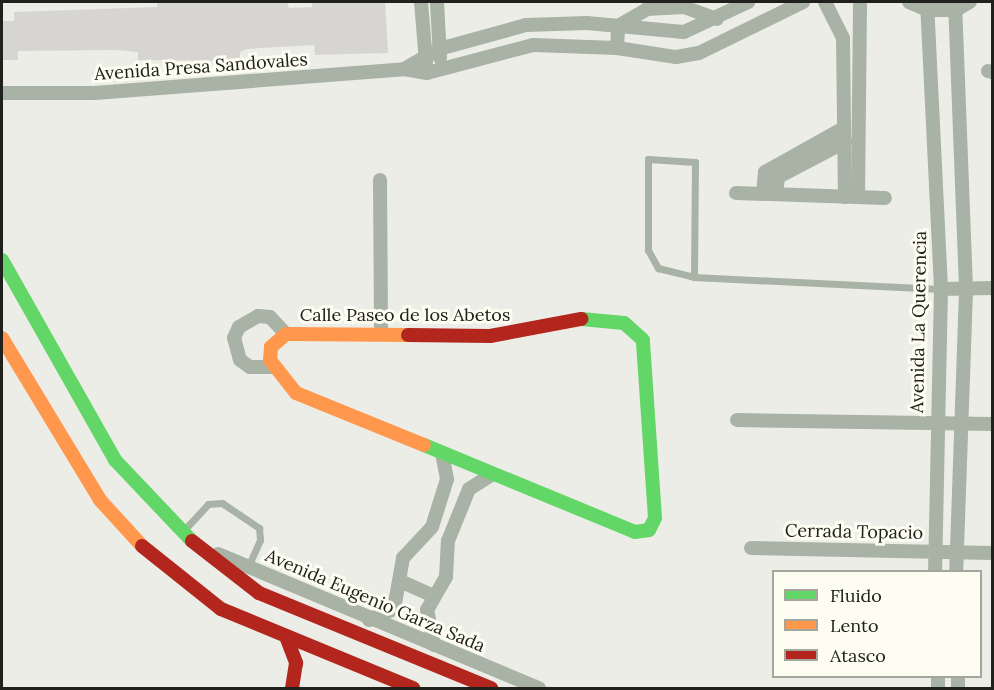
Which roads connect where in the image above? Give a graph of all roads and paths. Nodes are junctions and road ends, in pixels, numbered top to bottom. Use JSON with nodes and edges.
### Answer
{"nodes":[{"id":1,"x":421,"y":2,"type":"edge"},
{"id":2,"x":437,"y":2,"type":"edge"},
{"id":3,"x":748,"y":2,"type":"edge"},
{"id":4,"x":803,"y":2,"type":"edge"},
{"id":5,"x":825,"y":2,"type":"edge"},
{"id":6,"x":860,"y":2,"type":"edge"},
{"id":7,"x":909,"y":2,"type":"edge"},
{"id":8,"x":970,"y":2,"type":"edge"},
{"id":9,"x":657,"y":4,"type":"edge"},
{"id":10,"x":684,"y":4,"type":"edge"},
{"id":11,"x":927,"y":6,"type":"edge"},
{"id":12,"x":955,"y":6,"type":"edge"},
{"id":13,"x":717,"y":19,"type":"junction"},
{"id":14,"x":618,"y":26,"type":"junction"},
{"id":15,"x":617,"y":48,"type":"junction"},
{"id":16,"x":439,"y":49,"type":"junction"},
{"id":17,"x":425,"y":54,"type":"junction"},
{"id":18,"x":404,"y":69,"type":"junction"},
{"id":19,"x":442,"y":69,"type":"junction"},
{"id":20,"x":427,"y":73,"type":"junction"},
{"id":21,"x":2,"y":93,"type":"edge"},
{"id":22,"x":845,"y":135,"type":"junction"},
{"id":23,"x":380,"y":180,"type":"dead end"},
{"id":24,"x":736,"y":193,"type":"dead end"},
{"id":25,"x":769,"y":194,"type":"junction"},
{"id":26,"x":852,"y":197,"type":"junction"},
{"id":27,"x":885,"y":198,"type":"dead end"},
{"id":28,"x":2,"y":261,"type":"edge"},
{"id":29,"x":694,"y":277,"type":"junction"},
{"id":30,"x":993,"y":288,"type":"edge"},
{"id":31,"x":941,"y":289,"type":"junction"},
{"id":32,"x":966,"y":291,"type":"junction"},
{"id":33,"x":286,"y":334,"type":"junction"},
{"id":34,"x":381,"y":334,"type":"junction"},
{"id":35,"x":2,"y":338,"type":"edge"},
{"id":36,"x":273,"y":366,"type":"junction"},
{"id":37,"x":737,"y":420,"type":"dead end"},
{"id":38,"x":936,"y":423,"type":"junction"},
{"id":39,"x":959,"y":423,"type":"junction"},
{"id":40,"x":993,"y":424,"type":"edge"},
{"id":41,"x":442,"y":454,"type":"junction"},
{"id":42,"x":493,"y":474,"type":"junction"},
{"id":43,"x":182,"y":532,"type":"junction"},
{"id":44,"x":198,"y":544,"type":"junction"},
{"id":45,"x":751,"y":548,"type":"dead end"},
{"id":46,"x":934,"y":552,"type":"junction"},
{"id":47,"x":956,"y":552,"type":"junction"},
{"id":48,"x":993,"y":553,"type":"edge"},
{"id":49,"x":248,"y":567,"type":"junction"},
{"id":50,"x":935,"y":570,"type":"edge"},
{"id":51,"x":956,"y":570,"type":"edge"},
{"id":52,"x":400,"y":581,"type":"junction"},
{"id":53,"x":433,"y":596,"type":"junction"},
{"id":54,"x":369,"y":620,"type":"junction"},
{"id":55,"x":287,"y":639,"type":"junction"},
{"id":56,"x":434,"y":645,"type":"junction"},
{"id":57,"x":292,"y":688,"type":"edge"},
{"id":58,"x":413,"y":688,"type":"edge"},
{"id":59,"x":490,"y":688,"type":"edge"},
{"id":60,"x":539,"y":688,"type":"edge"}],
"edges":[{"from":1,"to":17,"type":"street"},
{"from":2,"to":16,"type":"street"},
{"from":3,"to":13,"type":"street"},
{"from":4,"to":15,"type":"street","name":"Avenida Presa Sandovales"},
{"from":5,"to":22,"type":"street"},
{"from":6,"to":26,"type":"street"},
{"from":7,"to":11,"type":"street"},
{"from":8,"to":12,"type":"street"},
{"from":9,"to":10,"type":"street"},
{"from":9,"to":14,"type":"street"},
{"from":10,"to":13,"type":"street"},
{"from":11,"to":12,"type":"street"},
{"from":11,"to":31,"type":"street","name":"Avenida La Querencia"},
{"from":12,"to":32,"type":"street"},
{"from":13,"to":14,"type":"street"},
{"from":14,"to":15,"type":"street"},
{"from":14,"to":16,"type":"street"},
{"from":15,"to":19,"type":"street","name":"Avenida Presa Sandovales"},
{"from":16,"to":17,"type":"street"},
{"from":16,"to":19,"type":"street"},
{"from":17,"to":18,"type":"street"},
{"from":17,"to":20,"type":"street"},
{"from":18,"to":20,"type":"street","name":"Avenida Presa Sandovales"},
{"from":18,"to":21,"type":"street","name":"Avenida Presa Sandovales"},
{"from":19,"to":20,"type":"street","name":"Avenida Presa Sandovales"},
{"from":22,"to":25,"type":"street"},
{"from":22,"to":26,"type":"street"},
{"from":23,"to":34,"type":"street"},
{"from":24,"to":25,"type":"street"},
{"from":25,"to":26,"type":"street"},
{"from":26,"to":27,"type":"street"},
{"from":28,"to":43,"type":"main road","name":"Avenida Eugenio Garza Sada"},
{"from":29,"to":29,"type":"lane"},
{"from":29,"to":31,"type":"lane"},
{"from":30,"to":32,"type":"street"},
{"from":31,"to":32,"type":"street"},
{"from":31,"to":38,"type":"street","name":"Avenida La Querencia"},
{"from":32,"to":39,"type":"street"},
{"from":33,"to":34,"type":"main road","name":"Calle Paseo de los Abetos"},
{"from":33,"to":36,"type":"main road","name":"Calle Paseo de los Abetos"},
{"from":33,"to":36,"type":"street"},
{"from":34,"to":42,"type":"main road","name":"Calle Paseo de los Abetos"},
{"from":35,"to":55,"type":"main road"},
{"from":36,"to":41,"type":"main road","name":"Calle Paseo de los Abetos"},
{"from":37,"to":38,"type":"street"},
{"from":38,"to":39,"type":"street"},
{"from":38,"to":46,"type":"street","name":"Avenida La Querencia"},
{"from":39,"to":40,"type":"street"},
{"from":39,"to":47,"type":"street"},
{"from":41,"to":42,"type":"main road","name":"Calle Paseo de los Abetos"},
{"from":41,"to":52,"type":"street"},
{"from":42,"to":53,"type":"street"},
{"from":43,"to":44,"type":"main road","name":"Avenida Eugenio Garza Sada"},
{"from":43,"to":49,"type":"lane"},
{"from":44,"to":49,"type":"street","name":"Avenida Eugenio Garza Sada"},
{"from":44,"to":59,"type":"main road","name":"Avenida Eugenio Garza Sada"},
{"from":45,"to":46,"type":"street","name":"Cerrada Topacio"},
{"from":46,"to":47,"type":"street","name":"Cerrada Topacio"},
{"from":46,"to":50,"type":"street","name":"Avenida La Querencia"},
{"from":47,"to":48,"type":"street","name":"Cerrada Topacio"},
{"from":47,"to":51,"type":"street"},
{"from":49,"to":54,"type":"street","name":"Avenida Eugenio Garza Sada"},
{"from":52,"to":53,"type":"street"},
{"from":52,"to":54,"type":"street"},
{"from":53,"to":56,"type":"street"},
{"from":54,"to":56,"type":"street","name":"Avenida Eugenio Garza Sada"},
{"from":55,"to":57,"type":"main road"},
{"from":55,"to":58,"type":"main road"},
{"from":56,"to":60,"type":"street","name":"Avenida Eugenio Garza Sada"}]}
